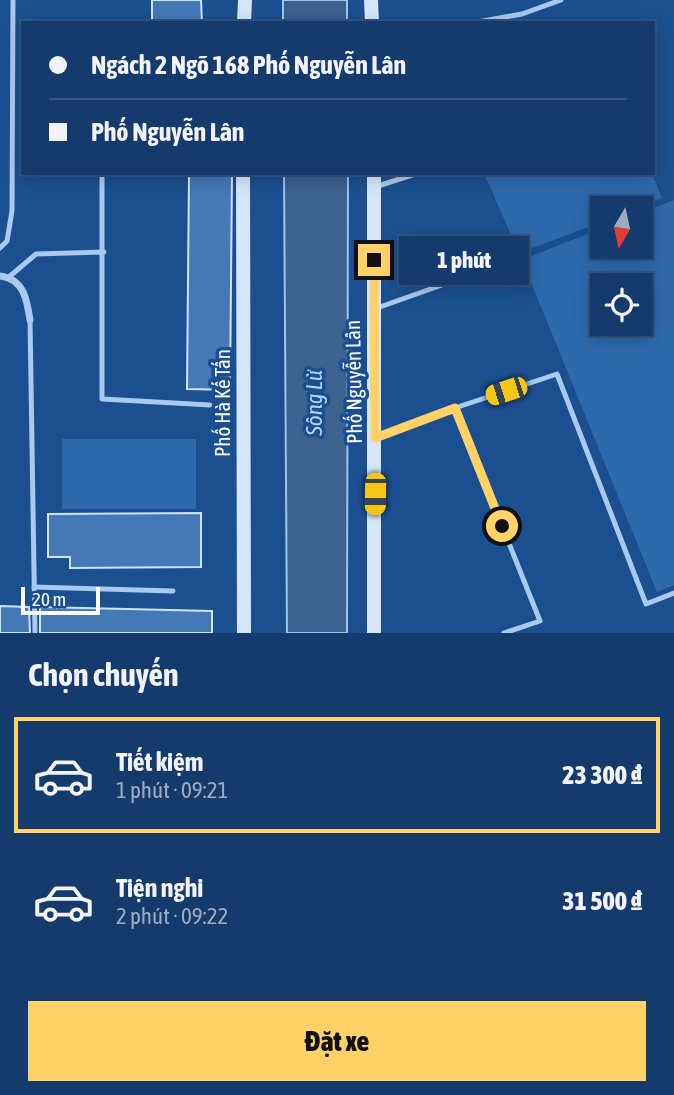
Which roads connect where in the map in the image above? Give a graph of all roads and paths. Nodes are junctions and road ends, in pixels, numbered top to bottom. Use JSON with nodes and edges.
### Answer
{"nodes":[{"id":1,"x":13,"y":0,"type":"edge"},
{"id":2,"x":245,"y":0,"type":"edge"},
{"id":3,"x":371,"y":0,"type":"edge"},
{"id":4,"x":561,"y":0,"type":"edge"},
{"id":5,"x":244,"y":21,"type":"edge"},
{"id":6,"x":372,"y":21,"type":"edge"},
{"id":7,"x":483,"y":21,"type":"edge"},
{"id":8,"x":102,"y":175,"type":"edge"},
{"id":9,"x":243,"y":175,"type":"edge"},
{"id":10,"x":405,"y":175,"type":"edge"},
{"id":11,"x":374,"y":180,"type":"edge"},
{"id":12,"x":0,"y":248,"type":"edge"},
{"id":13,"x":104,"y":252,"type":"junction"},
{"id":14,"x":470,"y":275,"type":"dead end"},
{"id":15,"x":4,"y":277,"type":"edge"},
{"id":16,"x":374,"y":309,"type":"junction"},
{"id":17,"x":30,"y":320,"type":"joint"},
{"id":18,"x":210,"y":405,"type":"dead end"},
{"id":19,"x":455,"y":408,"type":"junction"},
{"id":20,"x":375,"y":438,"type":"junction"},
{"id":21,"x":34,"y":587,"type":"junction"},
{"id":22,"x":173,"y":591,"type":"dead end"},
{"id":23,"x":674,"y":593,"type":"edge"},
{"id":24,"x":35,"y":633,"type":"edge"},
{"id":25,"x":244,"y":633,"type":"edge"},
{"id":26,"x":374,"y":633,"type":"edge"},
{"id":27,"x":504,"y":633,"type":"edge"}],
"edges":[{"from":1,"to":12,"type":"lane"},
{"from":2,"to":5,"type":"street"},
{"from":3,"to":6,"type":"street"},
{"from":4,"to":7,"type":"lane"},
{"from":8,"to":13,"type":"lane"},
{"from":9,"to":25,"type":"street","name":"Phố Hà Kế Tấn"},
{"from":10,"to":11,"type":"lane"},
{"from":11,"to":16,"type":"street","name":"Phố Nguyễn Lân"},
{"from":13,"to":15,"type":"lane"},
{"from":13,"to":18,"type":"lane"},
{"from":14,"to":16,"type":"lane"},
{"from":15,"to":17,"type":"street"},
{"from":16,"to":20,"type":"street","name":"Phố Nguyễn Lân"},
{"from":17,"to":21,"type":"lane"},
{"from":19,"to":20,"type":"lane"},
{"from":19,"to":23,"type":"lane"},
{"from":19,"to":27,"type":"lane"},
{"from":20,"to":26,"type":"street","name":"Phố Nguyễn Lân"},
{"from":21,"to":22,"type":"lane"},
{"from":21,"to":24,"type":"lane"}]}
